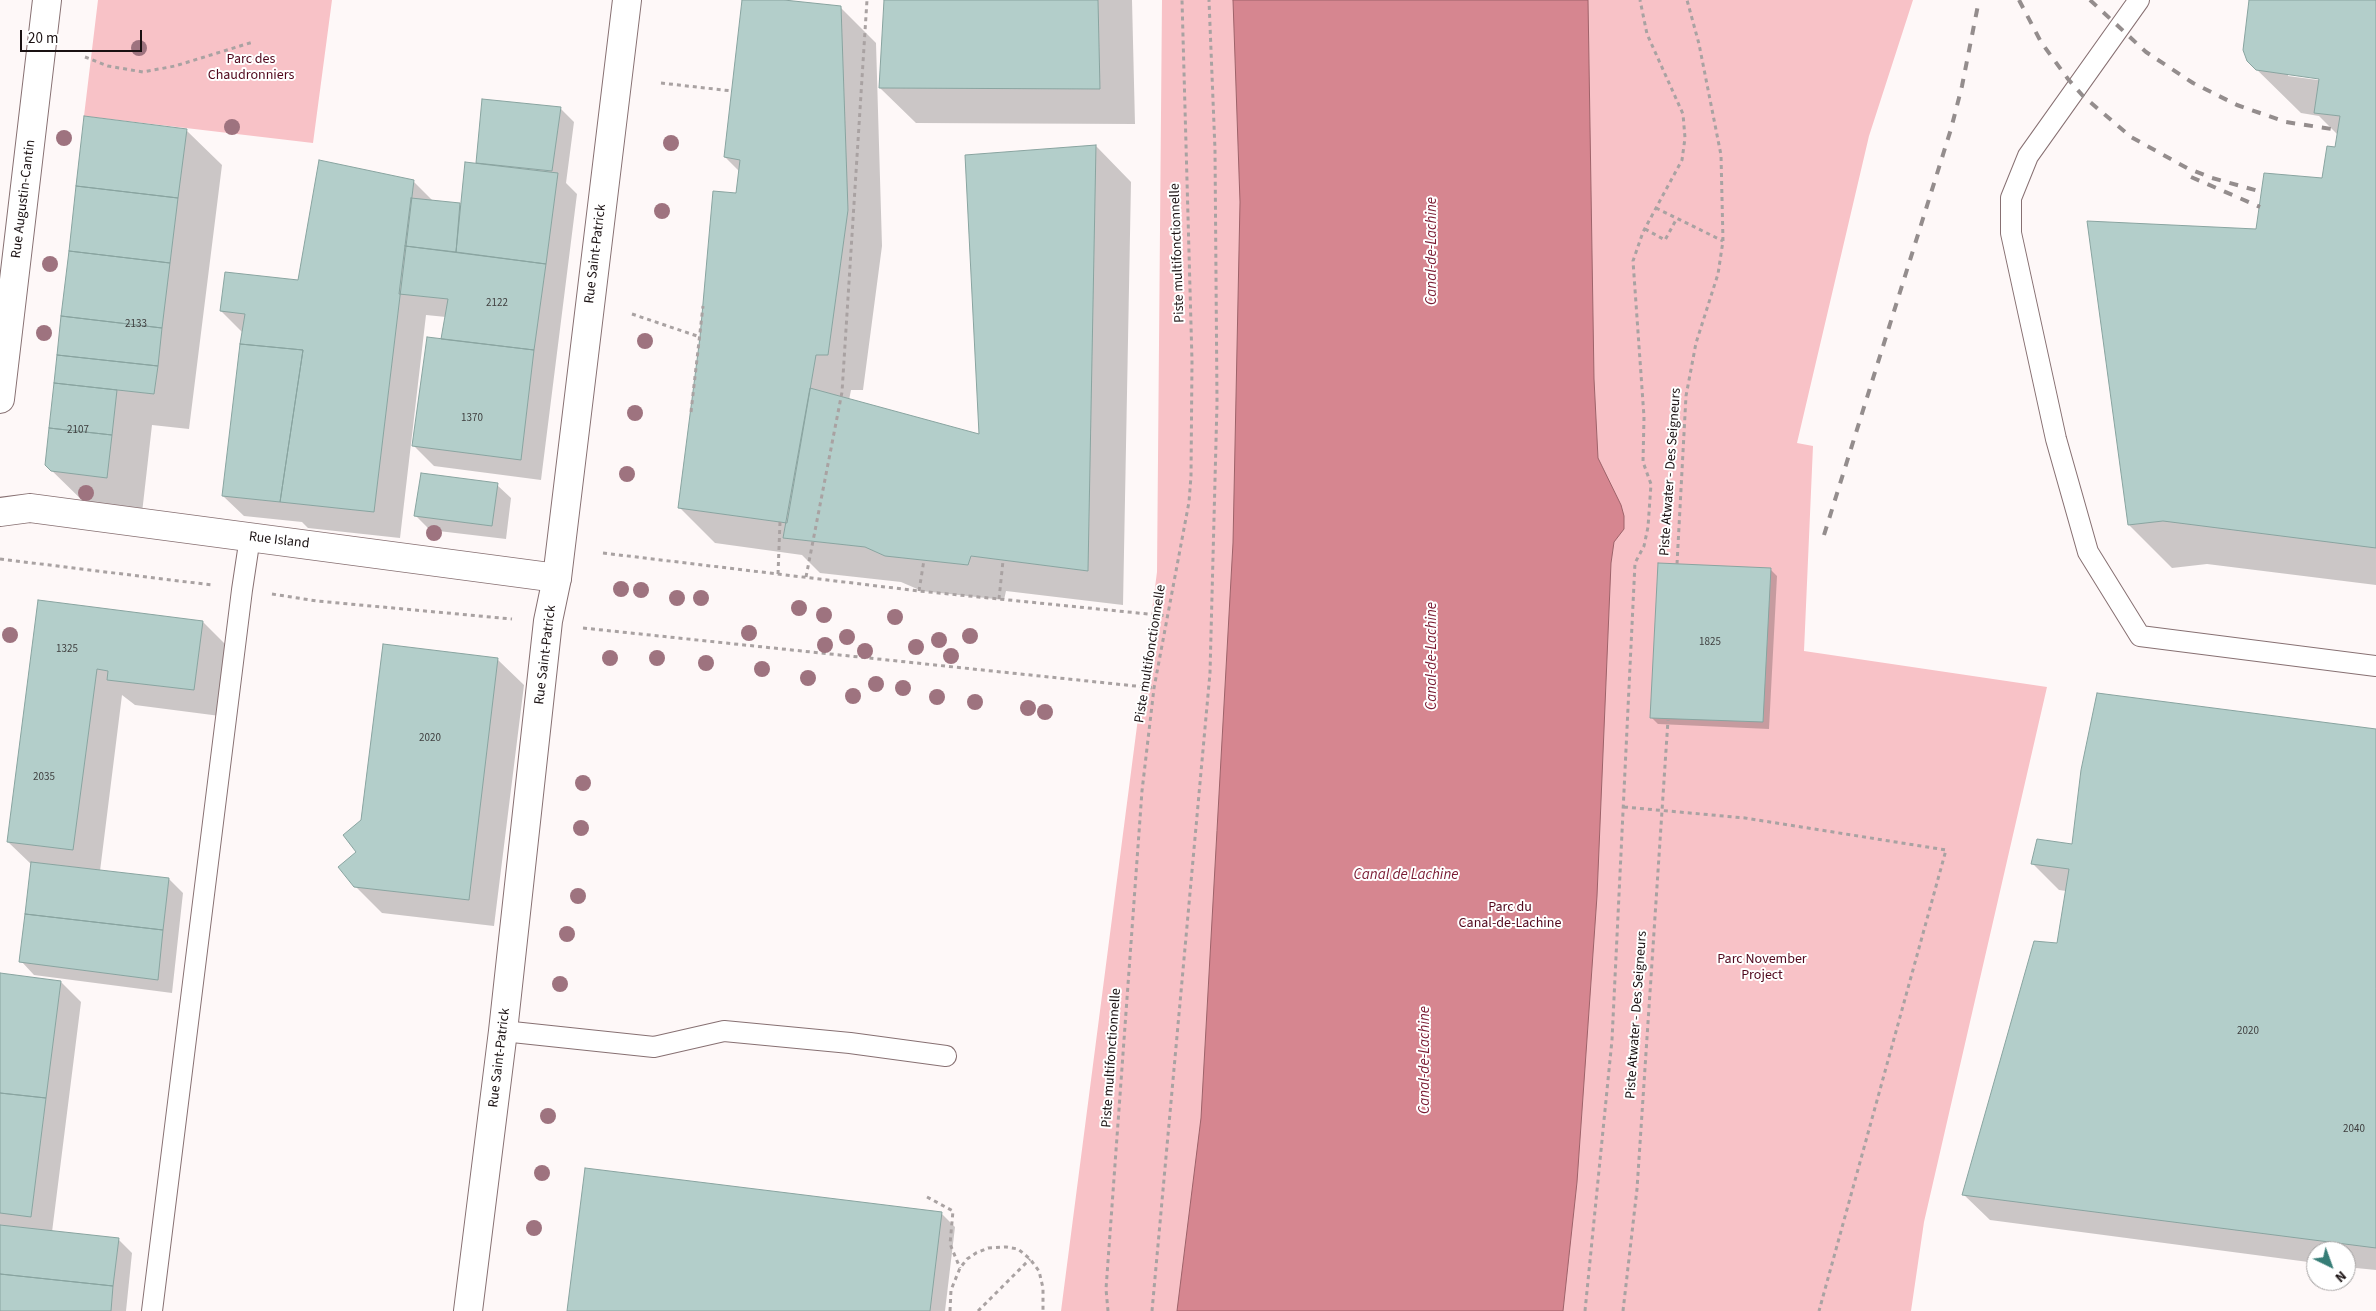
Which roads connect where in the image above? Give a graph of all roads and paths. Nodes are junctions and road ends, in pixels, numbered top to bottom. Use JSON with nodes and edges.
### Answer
{"nodes":[{"id":1,"x":47,"y":0,"type":"edge"},
{"id":2,"x":627,"y":0,"type":"edge"},
{"id":3,"x":867,"y":0,"type":"edge"},
{"id":4,"x":1182,"y":0,"type":"edge"},
{"id":5,"x":1209,"y":0,"type":"edge"},
{"id":6,"x":1640,"y":0,"type":"edge"},
{"id":7,"x":1687,"y":0,"type":"edge"},
{"id":8,"x":2139,"y":0,"type":"edge"},
{"id":9,"x":253,"y":42,"type":"dead end"},
{"id":10,"x":84,"y":57,"type":"dead end"},
{"id":11,"x":661,"y":83,"type":"dead end"},
{"id":12,"x":732,"y":91,"type":"dead end"},
{"id":13,"x":1656,"y":208,"type":"junction"},
{"id":14,"x":1677,"y":218,"type":"junction"},
{"id":15,"x":1645,"y":229,"type":"junction"},
{"id":16,"x":1723,"y":240,"type":"junction"},
{"id":17,"x":703,"y":306,"type":"dead end"},
{"id":18,"x":632,"y":314,"type":"dead end"},
{"id":19,"x":700,"y":337,"type":"junction"},
{"id":20,"x":0,"y":399,"type":"edge"},
{"id":21,"x":691,"y":412,"type":"dead end"},
{"id":22,"x":0,"y":512,"type":"edge"},
{"id":23,"x":780,"y":522,"type":"dead end"},
{"id":24,"x":250,"y":537,"type":"junction"},
{"id":25,"x":603,"y":554,"type":"dead end"},
{"id":26,"x":0,"y":559,"type":"edge"},
{"id":27,"x":924,"y":560,"type":"dead end"},
{"id":28,"x":1002,"y":561,"type":"dead end"},
{"id":29,"x":1676,"y":564,"type":"dead end"},
{"id":30,"x":778,"y":574,"type":"junction"},
{"id":31,"x":806,"y":577,"type":"junction"},
{"id":32,"x":557,"y":578,"type":"junction"},
{"id":33,"x":212,"y":585,"type":"dead end"},
{"id":34,"x":919,"y":591,"type":"junction"},
{"id":35,"x":999,"y":599,"type":"junction"},
{"id":36,"x":318,"y":601,"type":"dead end"},
{"id":37,"x":1168,"y":616,"type":"junction"},
{"id":38,"x":499,"y":619,"type":"dead end"},
{"id":39,"x":595,"y":630,"type":"dead end"},
{"id":40,"x":2376,"y":666,"type":"edge"},
{"id":41,"x":1154,"y":688,"type":"junction"},
{"id":42,"x":1668,"y":720,"type":"dead end"},
{"id":43,"x":1624,"y":807,"type":"junction"},
{"id":44,"x":1662,"y":809,"type":"junction"},
{"id":45,"x":503,"y":1031,"type":"junction"},
{"id":46,"x":946,"y":1056,"type":"dead end"},
{"id":47,"x":927,"y":1197,"type":"dead end"},
{"id":48,"x":1030,"y":1259,"type":"junction"},
{"id":49,"x":960,"y":1268,"type":"junction"},
{"id":50,"x":152,"y":1311,"type":"edge"},
{"id":51,"x":468,"y":1311,"type":"edge"},
{"id":52,"x":950,"y":1311,"type":"edge"},
{"id":53,"x":978,"y":1311,"type":"edge"},
{"id":54,"x":1043,"y":1311,"type":"edge"},
{"id":55,"x":1108,"y":1311,"type":"edge"},
{"id":56,"x":1152,"y":1311,"type":"edge"},
{"id":57,"x":1585,"y":1311,"type":"edge"},
{"id":58,"x":1624,"y":1311,"type":"edge"},
{"id":59,"x":1819,"y":1311,"type":"edge"}],
"edges":[{"from":1,"to":20,"type":"main road","name":"Rue Augustin-Cantin"},
{"from":2,"to":32,"type":"main road","name":"Rue Saint-Patrick"},
{"from":3,"to":31,"type":"path"},
{"from":4,"to":37,"type":"path","name":"Piste multifonctionnelle"},
{"from":5,"to":56,"type":"path"},
{"from":6,"to":13,"type":"path"},
{"from":7,"to":16,"type":"path","name":"Piste Atwater - Des Seigneurs"},
{"from":8,"to":40,"type":"lane"},
{"from":9,"to":10,"type":"path"},
{"from":11,"to":12,"type":"path"},
{"from":13,"to":14,"type":"path"},
{"from":13,"to":15,"type":"path"},
{"from":14,"to":15,"type":"path"},
{"from":14,"to":16,"type":"path"},
{"from":15,"to":43,"type":"path"},
{"from":16,"to":29,"type":"path","name":"Piste Atwater - Des Seigneurs"},
{"from":17,"to":19,"type":"path"},
{"from":18,"to":19,"type":"path"},
{"from":19,"to":21,"type":"path"},
{"from":22,"to":24,"type":"main road","name":"Rue Island"},
{"from":23,"to":30,"type":"path"},
{"from":24,"to":32,"type":"main road","name":"Rue Island"},
{"from":24,"to":50,"type":"lane"},
{"from":25,"to":30,"type":"path"},
{"from":26,"to":33,"type":"path"},
{"from":27,"to":34,"type":"path"},
{"from":28,"to":35,"type":"path"},
{"from":30,"to":31,"type":"path"},
{"from":31,"to":34,"type":"path"},
{"from":32,"to":45,"type":"main road","name":"Rue Saint-Patrick"},
{"from":34,"to":35,"type":"path"},
{"from":35,"to":37,"type":"path"},
{"from":36,"to":38,"type":"path"},
{"from":37,"to":41,"type":"path","name":"Piste multifonctionnelle"},
{"from":39,"to":41,"type":"path"},
{"from":41,"to":55,"type":"path","name":"Piste multifonctionnelle"},
{"from":42,"to":44,"type":"path","name":"Piste Atwater - Des Seigneurs"},
{"from":43,"to":44,"type":"path"},
{"from":43,"to":57,"type":"path"},
{"from":44,"to":58,"type":"path","name":"Piste Atwater - Des Seigneurs"},
{"from":44,"to":59,"type":"path"},
{"from":45,"to":46,"type":"lane"},
{"from":45,"to":51,"type":"main road","name":"Rue Saint-Patrick"},
{"from":47,"to":49,"type":"path"},
{"from":48,"to":49,"type":"path"},
{"from":48,"to":53,"type":"path"},
{"from":48,"to":54,"type":"path"},
{"from":49,"to":52,"type":"path"}]}
